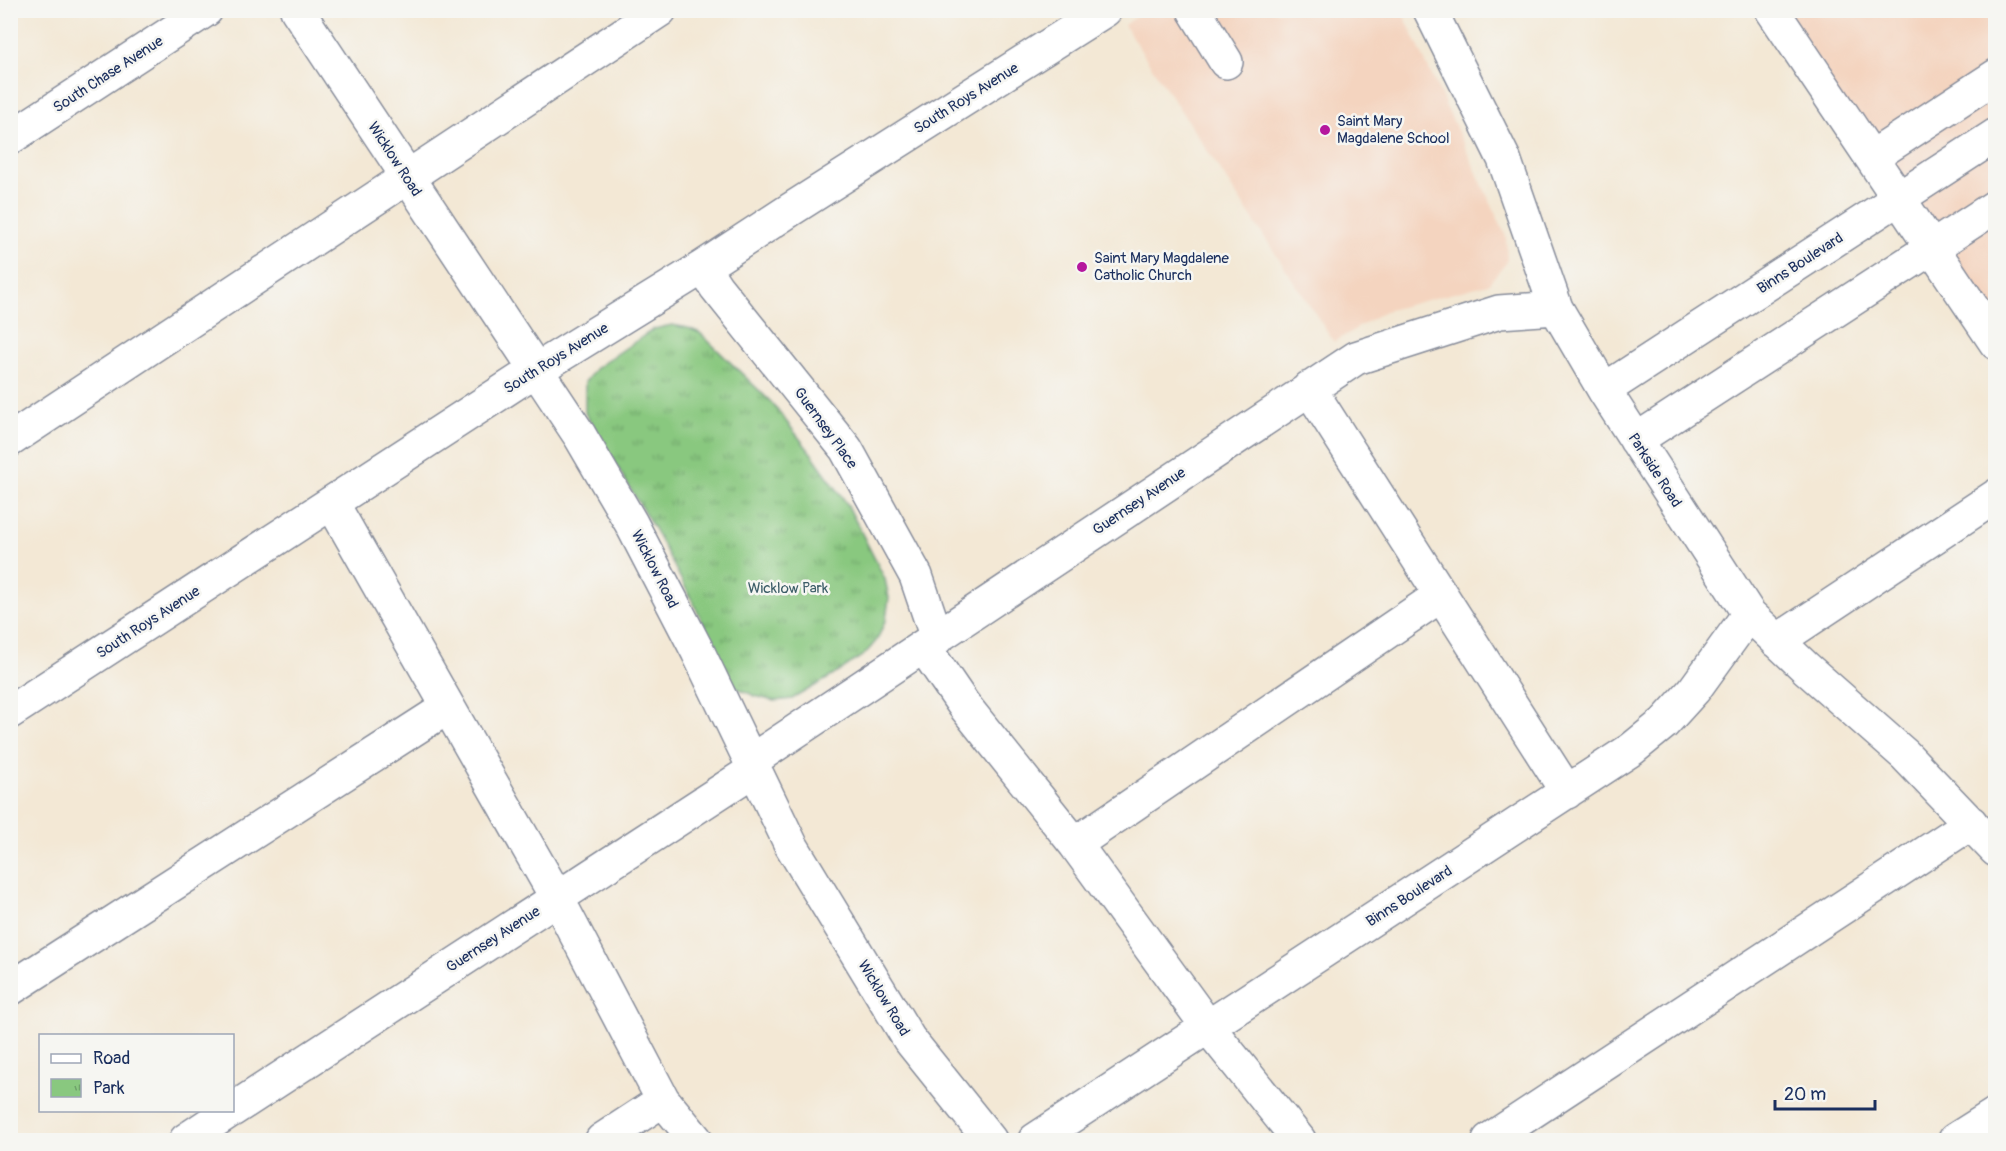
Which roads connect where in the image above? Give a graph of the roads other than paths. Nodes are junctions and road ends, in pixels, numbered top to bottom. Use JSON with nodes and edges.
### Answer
{"nodes":[{"id":1,"x":206,"y":10,"type":"edge"},
{"id":2,"x":297,"y":10,"type":"edge"},
{"id":3,"x":660,"y":10,"type":"edge"},
{"id":4,"x":1105,"y":10,"type":"edge"},
{"id":5,"x":1194,"y":10,"type":"edge"},
{"id":6,"x":1430,"y":10,"type":"edge"},
{"id":7,"x":1772,"y":10,"type":"edge"},
{"id":8,"x":1226,"y":62,"type":"dead end"},
{"id":9,"x":1995,"y":76,"type":"edge"},
{"id":10,"x":1914,"y":130,"type":"junction"},
{"id":11,"x":1995,"y":135,"type":"edge"},
{"id":12,"x":10,"y":138,"type":"edge"},
{"id":13,"x":1872,"y":157,"type":"junction"},
{"id":14,"x":1942,"y":171,"type":"junction"},
{"id":15,"x":407,"y":178,"type":"junction"},
{"id":16,"x":1900,"y":198,"type":"junction"},
{"id":17,"x":1995,"y":207,"type":"edge"},
{"id":18,"x":1933,"y":248,"type":"junction"},
{"id":19,"x":704,"y":267,"type":"junction"},
{"id":20,"x":1556,"y":308,"type":"junction"},
{"id":21,"x":1995,"y":343,"type":"edge"},
{"id":22,"x":536,"y":371,"type":"junction"},
{"id":23,"x":1309,"y":388,"type":"junction"},
{"id":24,"x":1604,"y":390,"type":"junction"},
{"id":25,"x":10,"y":440,"type":"edge"},
{"id":26,"x":1636,"y":440,"type":"junction"},
{"id":27,"x":1995,"y":496,"type":"edge"},
{"id":28,"x":332,"y":503,"type":"junction"},
{"id":29,"x":1441,"y":595,"type":"junction"},
{"id":30,"x":1749,"y":614,"type":"junction"},
{"id":31,"x":1777,"y":640,"type":"junction"},
{"id":32,"x":930,"y":642,"type":"junction"},
{"id":33,"x":448,"y":706,"type":"junction"},
{"id":34,"x":10,"y":712,"type":"edge"},
{"id":35,"x":752,"y":765,"type":"junction"},
{"id":36,"x":1567,"y":792,"type":"junction"},
{"id":37,"x":1971,"y":823,"type":"junction"},
{"id":38,"x":1075,"y":844,"type":"junction"},
{"id":39,"x":1995,"y":850,"type":"edge"},
{"id":40,"x":557,"y":898,"type":"junction"},
{"id":41,"x":10,"y":989,"type":"edge"},
{"id":42,"x":1208,"y":1027,"type":"junction"},
{"id":43,"x":663,"y":1100,"type":"junction"},
{"id":44,"x":234,"y":1109,"type":"edge"},
{"id":45,"x":229,"y":1112,"type":"edge"},
{"id":46,"x":1995,"y":1114,"type":"edge"},
{"id":47,"x":186,"y":1140,"type":"edge"},
{"id":48,"x":602,"y":1140,"type":"edge"},
{"id":49,"x":696,"y":1140,"type":"edge"},
{"id":50,"x":990,"y":1140,"type":"edge"},
{"id":51,"x":1035,"y":1140,"type":"edge"},
{"id":52,"x":1299,"y":1140,"type":"edge"},
{"id":53,"x":1489,"y":1140,"type":"edge"},
{"id":54,"x":1955,"y":1140,"type":"edge"}],
"edges":[{"from":1,"to":12,"type":"street","name":"South Chase Avenue"},
{"from":2,"to":15,"type":"street","name":"Wicklow Road"},
{"from":3,"to":15,"type":"street"},
{"from":4,"to":19,"type":"street","name":"South Roys Avenue"},
{"from":5,"to":8,"type":"street"},
{"from":6,"to":20,"type":"street","name":"Parkside Road"},
{"from":7,"to":13,"type":"street"},
{"from":9,"to":10,"type":"street"},
{"from":10,"to":13,"type":"street"},
{"from":10,"to":14,"type":"street"},
{"from":11,"to":14,"type":"street","name":"Binns Boulevard"},
{"from":13,"to":16,"type":"street"},
{"from":14,"to":16,"type":"street","name":"Binns Boulevard"},
{"from":15,"to":22,"type":"street","name":"Wicklow Road"},
{"from":15,"to":25,"type":"street"},
{"from":16,"to":18,"type":"street"},
{"from":16,"to":24,"type":"street","name":"Binns Boulevard"},
{"from":17,"to":18,"type":"street"},
{"from":18,"to":21,"type":"street"},
{"from":18,"to":26,"type":"street"},
{"from":19,"to":22,"type":"street","name":"South Roys Avenue"},
{"from":19,"to":32,"type":"street","name":"Guernsey Place"},
{"from":20,"to":23,"type":"street","name":"Guernsey Avenue"},
{"from":20,"to":24,"type":"street","name":"Parkside Road"},
{"from":22,"to":28,"type":"street","name":"South Roys Avenue"},
{"from":22,"to":35,"type":"street","name":"Wicklow Road"},
{"from":23,"to":29,"type":"street"},
{"from":23,"to":32,"type":"street","name":"Guernsey Avenue"},
{"from":24,"to":26,"type":"street","name":"Parkside Road"},
{"from":26,"to":30,"type":"street","name":"Parkside Road"},
{"from":27,"to":31,"type":"street"},
{"from":28,"to":33,"type":"street"},
{"from":28,"to":34,"type":"street","name":"South Roys Avenue"},
{"from":29,"to":36,"type":"street"},
{"from":29,"to":38,"type":"street"},
{"from":30,"to":31,"type":"street","name":"Parkside Road"},
{"from":30,"to":36,"type":"street","name":"Binns Boulevard"},
{"from":31,"to":37,"type":"street","name":"Parkside Road"},
{"from":32,"to":35,"type":"street","name":"Guernsey Avenue"},
{"from":32,"to":38,"type":"street","name":"Guernsey Place"},
{"from":33,"to":40,"type":"street"},
{"from":33,"to":41,"type":"street"},
{"from":35,"to":40,"type":"street","name":"Guernsey Avenue"},
{"from":35,"to":50,"type":"street","name":"Wicklow Road"},
{"from":36,"to":42,"type":"street","name":"Binns Boulevard"},
{"from":37,"to":39,"type":"street","name":"Parkside Road"},
{"from":37,"to":53,"type":"street"},
{"from":38,"to":42,"type":"street","name":"Guernsey Place"},
{"from":40,"to":43,"type":"street"},
{"from":40,"to":44,"type":"street","name":"Guernsey Avenue"},
{"from":42,"to":51,"type":"street","name":"Binns Boulevard"},
{"from":42,"to":52,"type":"street","name":"Guernsey Place"},
{"from":43,"to":48,"type":"street"},
{"from":43,"to":49,"type":"street"},
{"from":45,"to":47,"type":"street","name":"Guernsey Avenue"},
{"from":46,"to":54,"type":"street"}]}
